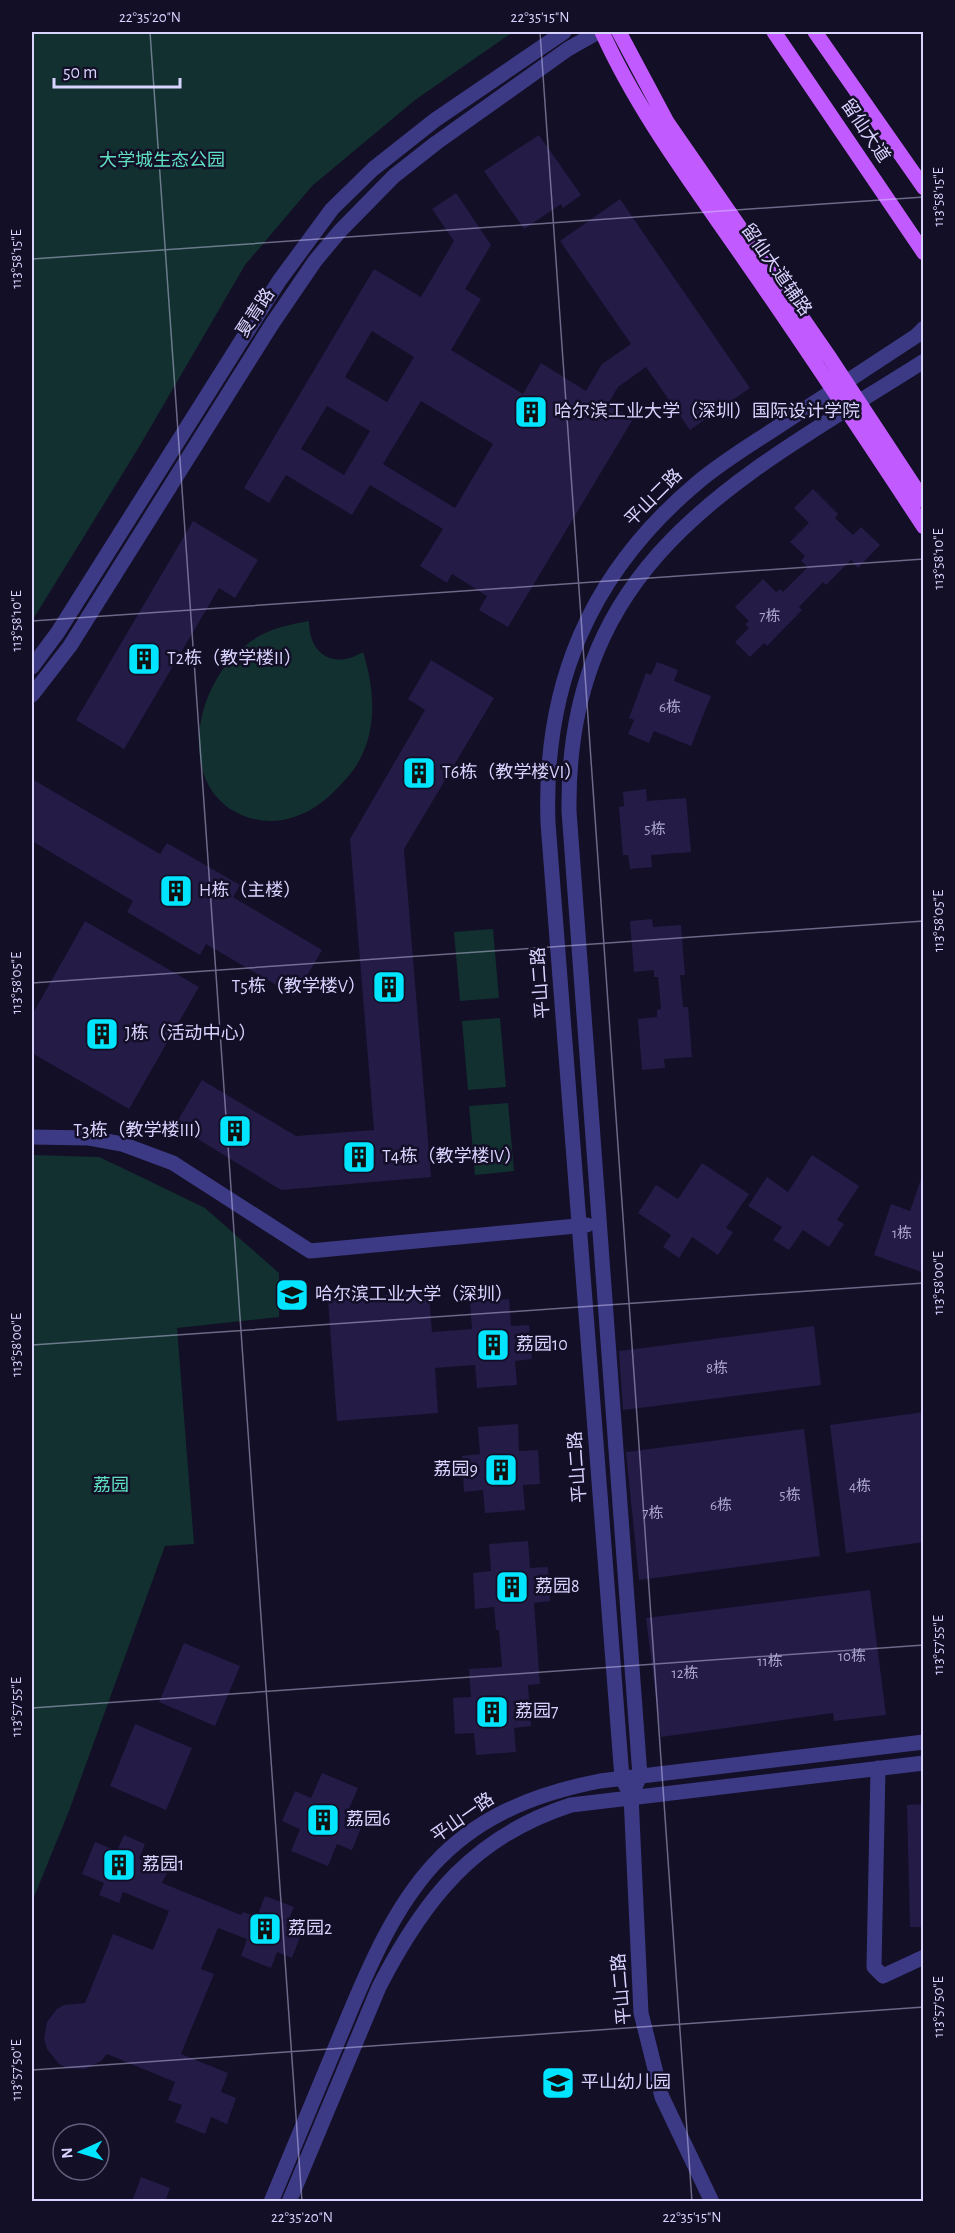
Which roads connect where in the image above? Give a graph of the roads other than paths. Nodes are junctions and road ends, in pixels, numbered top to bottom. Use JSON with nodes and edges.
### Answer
{"nodes":[{"id":1,"x":564,"y":32,"type":"edge"},
{"id":2,"x":600,"y":32,"type":"edge"},
{"id":3,"x":619,"y":32,"type":"edge"},
{"id":4,"x":774,"y":32,"type":"edge"},
{"id":5,"x":815,"y":32,"type":"edge"},
{"id":6,"x":924,"y":188,"type":"edge"},
{"id":7,"x":924,"y":253,"type":"edge"},
{"id":8,"x":924,"y":328,"type":"edge"},
{"id":9,"x":924,"y":361,"type":"edge"},
{"id":10,"x":840,"y":386,"type":"junction"},
{"id":11,"x":853,"y":406,"type":"junction"},
{"id":12,"x":924,"y":501,"type":"edge"},
{"id":13,"x":924,"y":527,"type":"edge"},
{"id":14,"x":32,"y":667,"type":"edge"},
{"id":15,"x":32,"y":695,"type":"edge"},
{"id":16,"x":32,"y":1137,"type":"edge"},
{"id":17,"x":599,"y":1224,"type":"junction"},
{"id":18,"x":579,"y":1226,"type":"junction"},
{"id":19,"x":924,"y":1742,"type":"edge"},
{"id":20,"x":924,"y":1763,"type":"edge"},
{"id":21,"x":878,"y":1768,"type":"junction"},
{"id":22,"x":640,"y":1776,"type":"junction"},
{"id":23,"x":622,"y":1778,"type":"junction"},
{"id":24,"x":631,"y":1797,"type":"junction"},
{"id":25,"x":924,"y":1957,"type":"edge"},
{"id":26,"x":271,"y":2202,"type":"edge"},
{"id":27,"x":289,"y":2202,"type":"edge"},
{"id":28,"x":712,"y":2202,"type":"edge"}],
"edges":[{"from":1,"to":14,"type":"street","name":"夏青路"},
{"from":2,"to":10,"type":"main road","name":"留仙大道辅路"},
{"from":2,"to":15,"type":"street","name":"夏青路"},
{"from":3,"to":10,"type":"main road","name":"留仙大道辅路"},
{"from":4,"to":7,"type":"main road","name":"留仙大道"},
{"from":5,"to":6,"type":"main road","name":"留仙大道"},
{"from":8,"to":10,"type":"street","name":"平山二路"},
{"from":9,"to":11,"type":"street","name":"平山二路"},
{"from":10,"to":11,"type":"main road","name":"留仙大道辅路"},
{"from":10,"to":18,"type":"street","name":"平山二路"},
{"from":11,"to":12,"type":"main road","name":"留仙大道辅路"},
{"from":11,"to":13,"type":"main road","name":"留仙大道辅路"},
{"from":11,"to":17,"type":"street","name":"平山二路"},
{"from":16,"to":18,"type":"street"},
{"from":17,"to":18,"type":"street"},
{"from":17,"to":22,"type":"street","name":"平山二路"},
{"from":18,"to":23,"type":"street","name":"平山二路"},
{"from":19,"to":22,"type":"street","name":"平山一路"},
{"from":20,"to":21,"type":"street","name":"平山一路"},
{"from":21,"to":24,"type":"street","name":"平山一路"},
{"from":21,"to":25,"type":"street"},
{"from":22,"to":23,"type":"street","name":"平山一路"},
{"from":22,"to":24,"type":"street","name":"平山二路"},
{"from":23,"to":24,"type":"street","name":"平山二路"},
{"from":23,"to":26,"type":"street","name":"平山一路"},
{"from":24,"to":27,"type":"street","name":"平山一路"},
{"from":24,"to":28,"type":"street","name":"平山二路"}]}
